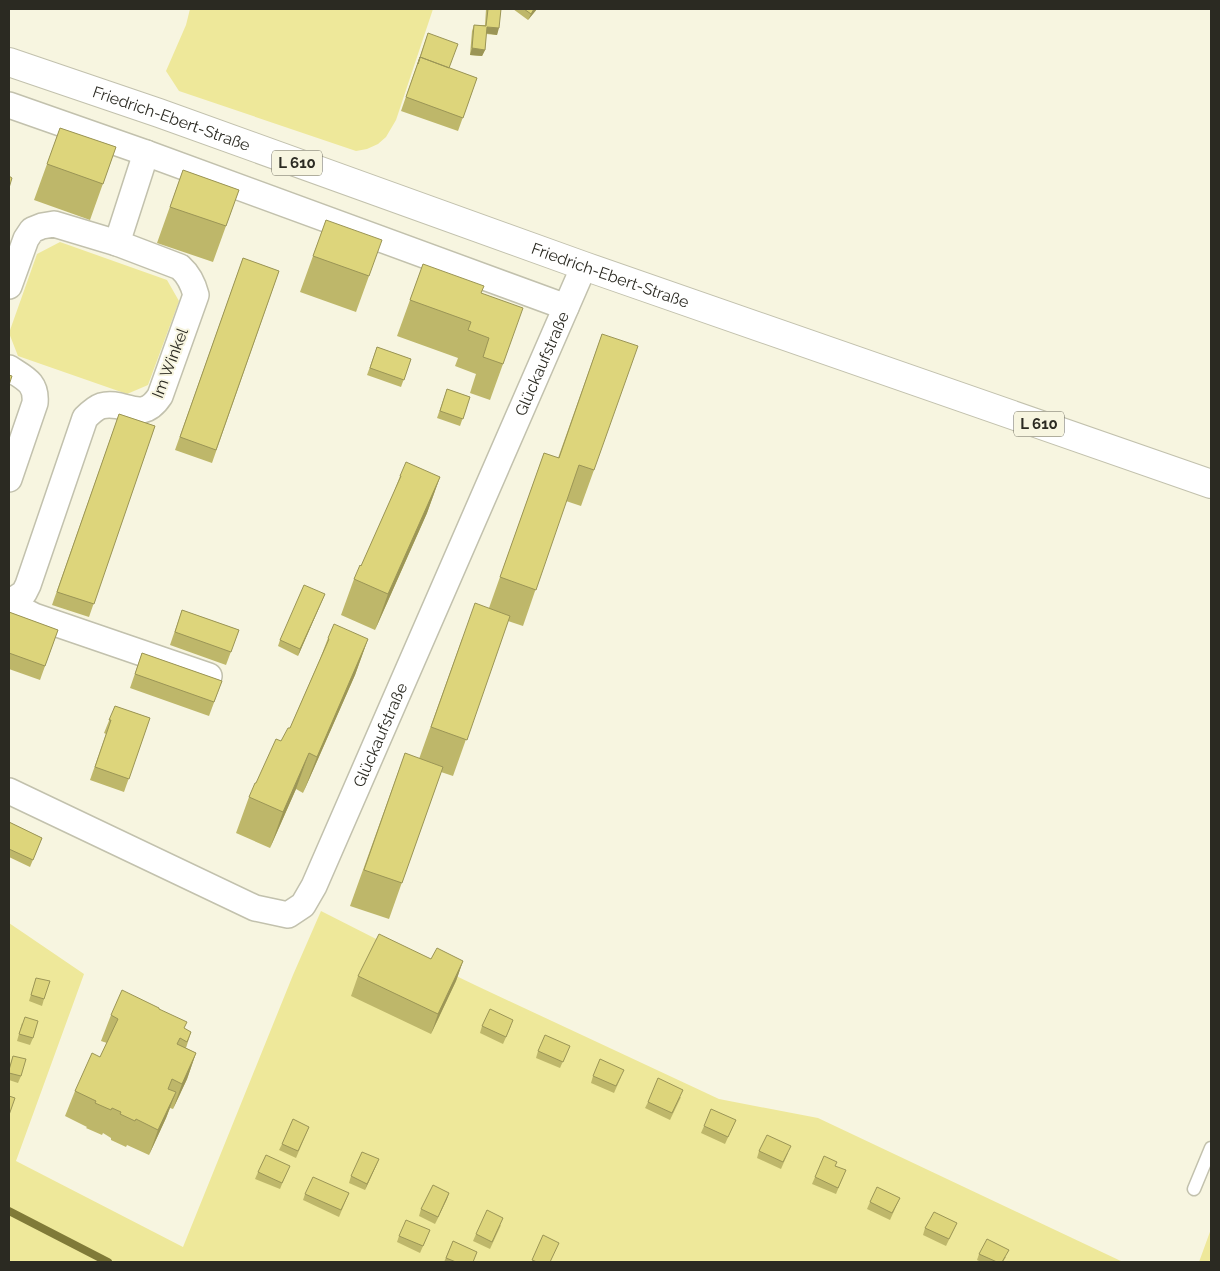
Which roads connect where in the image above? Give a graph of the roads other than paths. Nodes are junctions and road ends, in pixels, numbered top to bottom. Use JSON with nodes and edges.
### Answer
{"nodes":[{"id":1,"x":9,"y":62,"type":"edge"},
{"id":2,"x":9,"y":105,"type":"edge"},
{"id":3,"x":146,"y":153,"type":"junction"},
{"id":4,"x":117,"y":244,"type":"junction"},
{"id":5,"x":584,"y":266,"type":"junction"},
{"id":6,"x":9,"y":286,"type":"edge"},
{"id":7,"x":566,"y":307,"type":"junction"},
{"id":8,"x":9,"y":368,"type":"edge"},
{"id":9,"x":9,"y":479,"type":"edge"},
{"id":10,"x":1211,"y":484,"type":"edge"},
{"id":11,"x":9,"y":603,"type":"edge"},
{"id":12,"x":209,"y":676,"type":"edge"},
{"id":13,"x":9,"y":791,"type":"edge"},
{"id":14,"x":1211,"y":1148,"type":"edge"},
{"id":15,"x":1194,"y":1189,"type":"dead end"}],
"edges":[{"from":1,"to":5,"type":"main road","name":"Friedrich-Ebert-Straße","number":"L 610"},
{"from":2,"to":3,"type":"street"},
{"from":3,"to":4,"type":"street"},
{"from":3,"to":7,"type":"street"},
{"from":4,"to":6,"type":"street","name":"Im Winkel"},
{"from":4,"to":11,"type":"street","name":"Im Winkel"},
{"from":5,"to":7,"type":"street","name":"Glückaufstraße"},
{"from":5,"to":10,"type":"main road","name":"Friedrich-Ebert-Straße","number":"L 610"},
{"from":7,"to":13,"type":"street","name":"Glückaufstraße"},
{"from":8,"to":9,"type":"street"},
{"from":11,"to":12,"type":"street","name":"Im Winkel"},
{"from":14,"to":15,"type":"lane"}]}
